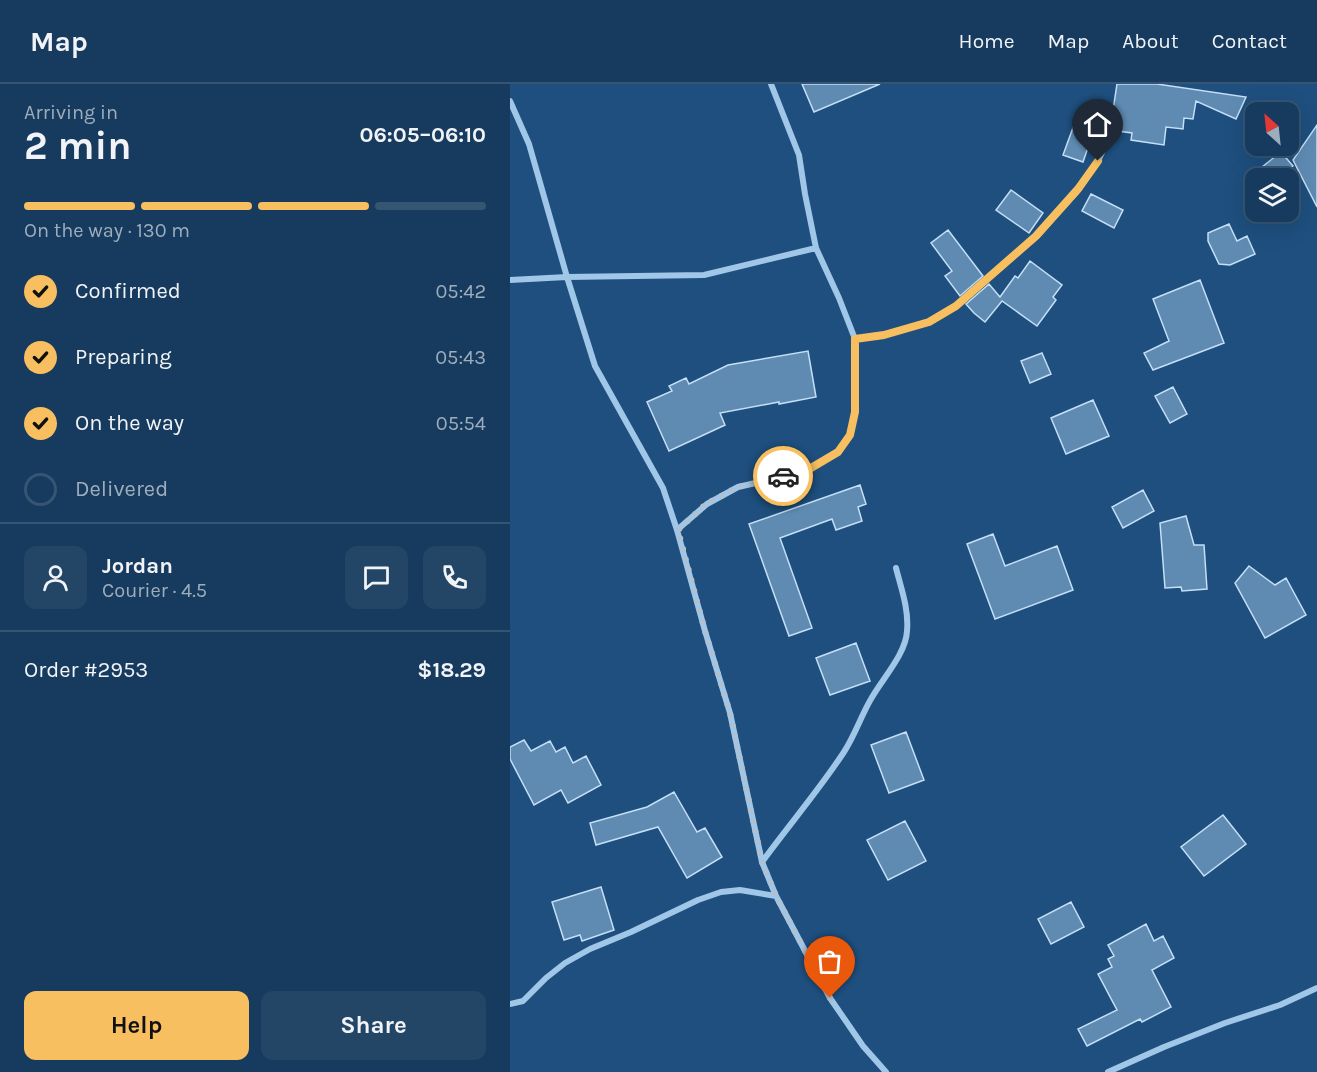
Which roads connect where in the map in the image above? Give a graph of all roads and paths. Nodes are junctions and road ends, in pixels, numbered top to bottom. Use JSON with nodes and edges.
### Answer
{"nodes":[{"id":1,"x":771,"y":84,"type":"edge"},
{"id":2,"x":510,"y":101,"type":"edge"},
{"id":3,"x":1108,"y":140,"type":"dead end"},
{"id":4,"x":816,"y":248,"type":"junction"},
{"id":5,"x":567,"y":277,"type":"junction"},
{"id":6,"x":510,"y":280,"type":"edge"},
{"id":7,"x":855,"y":339,"type":"junction"},
{"id":8,"x":678,"y":530,"type":"junction"},
{"id":9,"x":896,"y":568,"type":"dead end"},
{"id":10,"x":762,"y":862,"type":"junction"},
{"id":11,"x":776,"y":896,"type":"junction"},
{"id":12,"x":1316,"y":990,"type":"edge"},
{"id":13,"x":510,"y":1004,"type":"edge"},
{"id":14,"x":886,"y":1072,"type":"edge"},
{"id":15,"x":1108,"y":1072,"type":"edge"}],
"edges":[{"from":1,"to":4,"type":"street"},
{"from":2,"to":5,"type":"street"},
{"from":3,"to":7,"type":"street"},
{"from":4,"to":5,"type":"street"},
{"from":4,"to":7,"type":"street"},
{"from":5,"to":6,"type":"street"},
{"from":5,"to":8,"type":"street"},
{"from":7,"to":8,"type":"street"},
{"from":8,"to":10,"type":"street"},
{"from":9,"to":10,"type":"street"},
{"from":10,"to":11,"type":"street"},
{"from":11,"to":13,"type":"street"},
{"from":11,"to":14,"type":"street"},
{"from":12,"to":15,"type":"street"}]}
